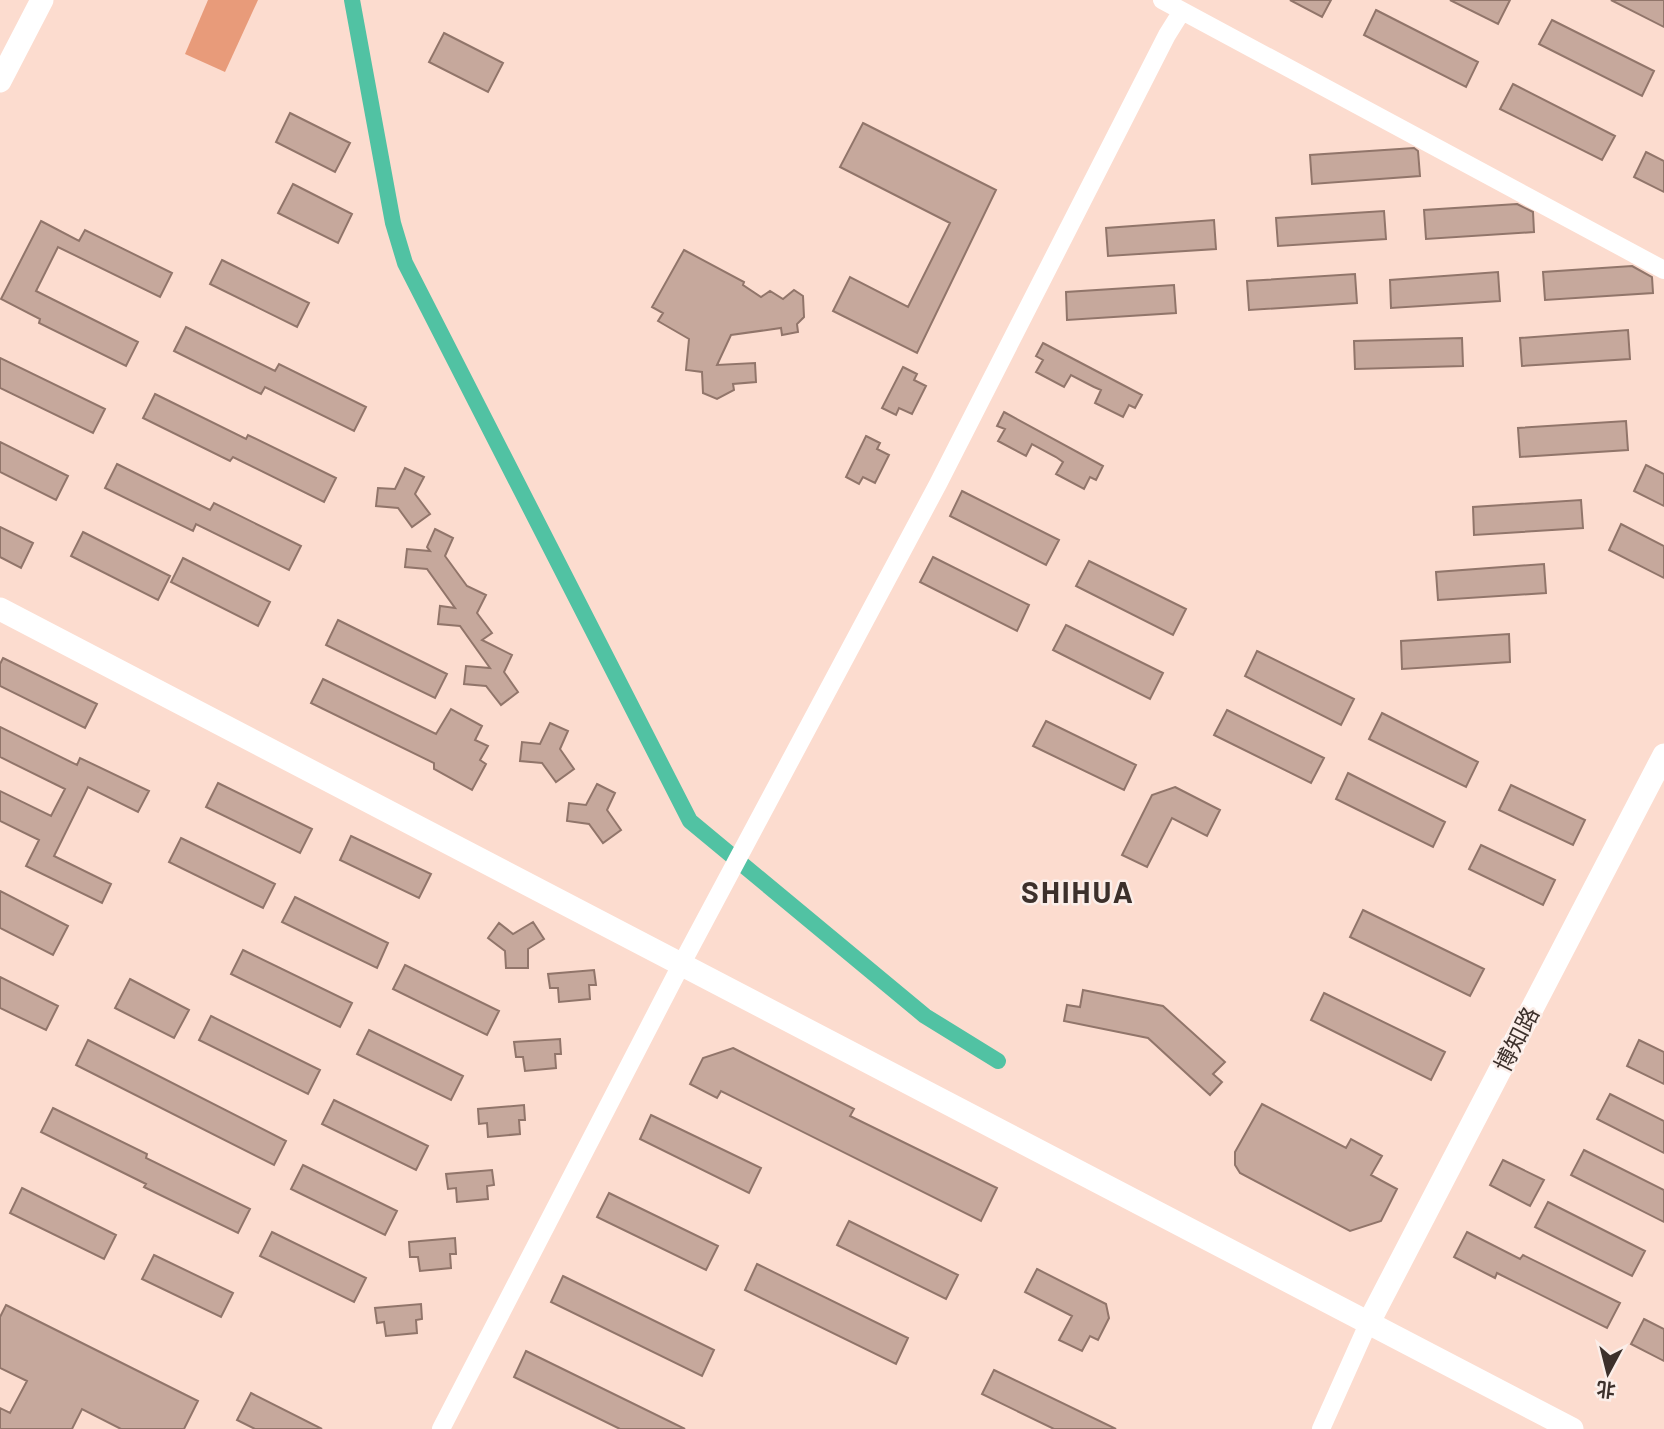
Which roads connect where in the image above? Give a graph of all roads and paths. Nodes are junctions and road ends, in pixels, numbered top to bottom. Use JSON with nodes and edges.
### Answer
{"nodes":[{"id":1,"x":42,"y":0,"type":"edge"},
{"id":2,"x":1162,"y":0,"type":"edge"},
{"id":3,"x":1182,"y":11,"type":"junction"},
{"id":4,"x":0,"y":81,"type":"edge"},
{"id":5,"x":1664,"y":270,"type":"edge"},
{"id":6,"x":0,"y":609,"type":"edge"},
{"id":7,"x":1664,"y":755,"type":"edge"},
{"id":8,"x":681,"y":965,"type":"junction"},
{"id":9,"x":1368,"y":1324,"type":"junction"},
{"id":10,"x":441,"y":1429,"type":"edge"},
{"id":11,"x":1321,"y":1429,"type":"edge"},
{"id":12,"x":1572,"y":1429,"type":"edge"}],
"edges":[{"from":1,"to":4,"type":"street"},
{"from":2,"to":3,"type":"street"},
{"from":3,"to":5,"type":"street"},
{"from":3,"to":8,"type":"street"},
{"from":6,"to":8,"type":"street"},
{"from":7,"to":9,"type":"street","name":"博知路"},
{"from":8,"to":9,"type":"street"},
{"from":8,"to":10,"type":"street"},
{"from":9,"to":11,"type":"street"},
{"from":9,"to":12,"type":"street"}]}
